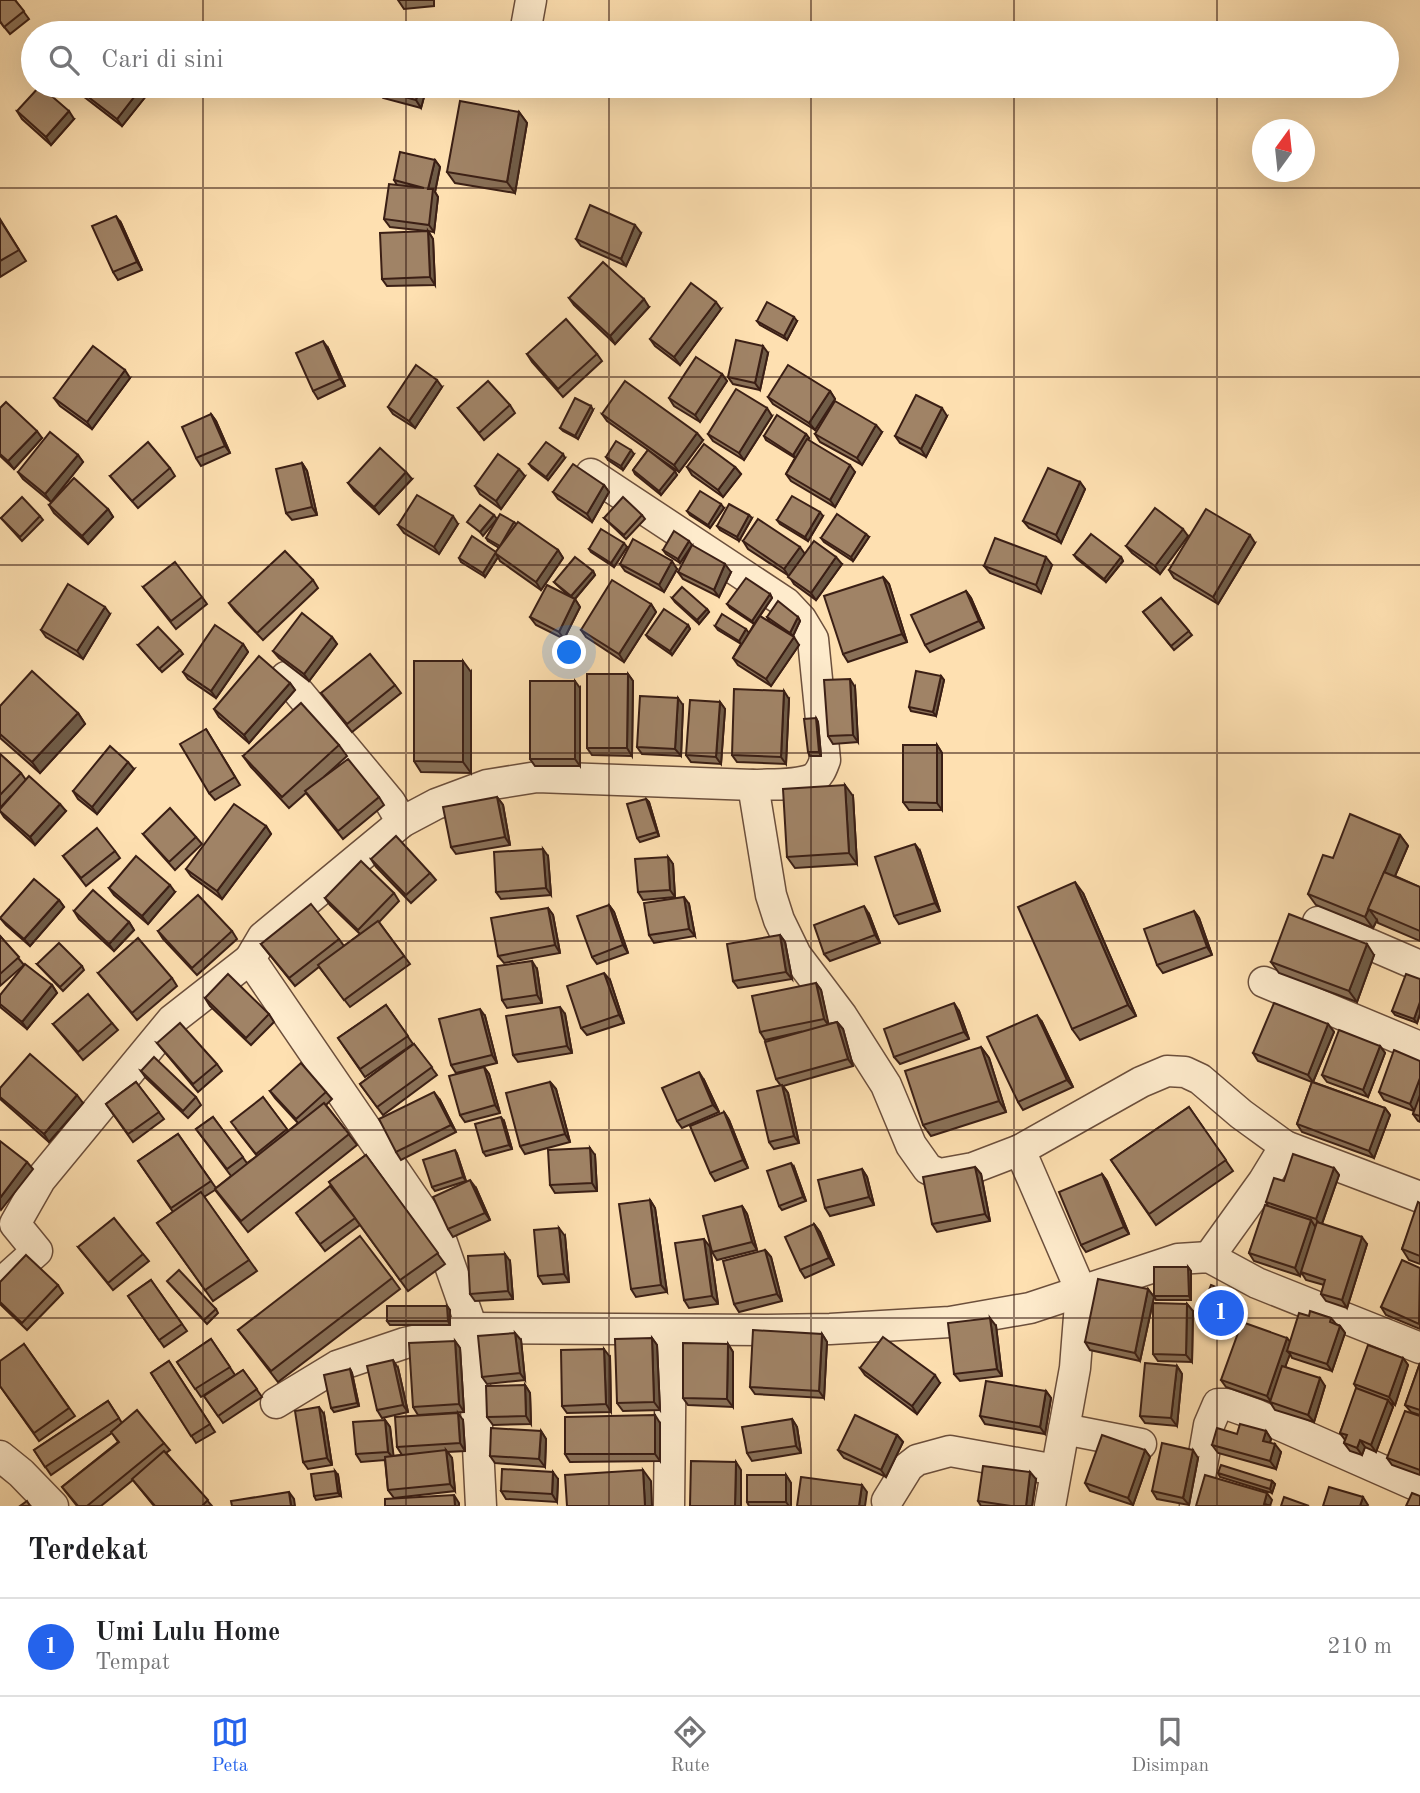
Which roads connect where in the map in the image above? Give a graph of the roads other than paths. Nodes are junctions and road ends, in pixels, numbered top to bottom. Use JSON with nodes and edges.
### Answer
{"nodes":[{"id":1,"x":531,"y":0,"type":"edge"},
{"id":2,"x":527,"y":21,"type":"edge"},
{"id":3,"x":591,"y":474,"type":"edge"},
{"id":4,"x":286,"y":677,"type":"edge"},
{"id":5,"x":753,"y":785,"type":"junction"},
{"id":6,"x":402,"y":822,"type":"junction"},
{"id":7,"x":1318,"y":922,"type":"edge"},
{"id":8,"x":250,"y":960,"type":"junction"},
{"id":9,"x":1420,"y":966,"type":"edge"},
{"id":10,"x":1264,"y":982,"type":"dead end"},
{"id":11,"x":1420,"y":1047,"type":"edge"},
{"id":12,"x":1285,"y":1146,"type":"junction"},
{"id":13,"x":1020,"y":1150,"type":"junction"},
{"id":14,"x":1420,"y":1198,"type":"edge"},
{"id":15,"x":1209,"y":1257,"type":"junction"},
{"id":16,"x":0,"y":1284,"type":"edge"},
{"id":17,"x":1081,"y":1291,"type":"junction"},
{"id":18,"x":472,"y":1328,"type":"junction"},
{"id":19,"x":671,"y":1331,"type":"junction"},
{"id":20,"x":1420,"y":1348,"type":"edge"},
{"id":21,"x":276,"y":1403,"type":"dead end"},
{"id":22,"x":1064,"y":1429,"type":"junction"},
{"id":23,"x":1141,"y":1444,"type":"dead end"},
{"id":24,"x":0,"y":1456,"type":"edge"},
{"id":25,"x":1056,"y":1471,"type":"junction"},
{"id":26,"x":1420,"y":1488,"type":"edge"},
{"id":27,"x":887,"y":1501,"type":"dead end"},
{"id":28,"x":53,"y":1506,"type":"edge"},
{"id":29,"x":481,"y":1506,"type":"edge"},
{"id":30,"x":669,"y":1506,"type":"edge"},
{"id":31,"x":1049,"y":1506,"type":"edge"},
{"id":32,"x":1195,"y":1506,"type":"edge"}],
"edges":[{"from":1,"to":2,"type":"street"},
{"from":3,"to":5,"type":"street"},
{"from":4,"to":6,"type":"street"},
{"from":5,"to":6,"type":"street"},
{"from":5,"to":13,"type":"street"},
{"from":6,"to":8,"type":"street"},
{"from":7,"to":9,"type":"street"},
{"from":8,"to":16,"type":"street"},
{"from":8,"to":18,"type":"street"},
{"from":10,"to":11,"type":"street"},
{"from":12,"to":13,"type":"street"},
{"from":12,"to":14,"type":"street"},
{"from":12,"to":15,"type":"street"},
{"from":13,"to":17,"type":"street"},
{"from":15,"to":17,"type":"street"},
{"from":15,"to":20,"type":"street"},
{"from":17,"to":19,"type":"street"},
{"from":17,"to":22,"type":"street"},
{"from":18,"to":19,"type":"street"},
{"from":18,"to":21,"type":"street"},
{"from":18,"to":29,"type":"street"},
{"from":19,"to":30,"type":"street"},
{"from":22,"to":23,"type":"street"},
{"from":22,"to":25,"type":"street"},
{"from":24,"to":28,"type":"street"},
{"from":25,"to":27,"type":"street"},
{"from":25,"to":31,"type":"street"},
{"from":26,"to":32,"type":"street"}]}
